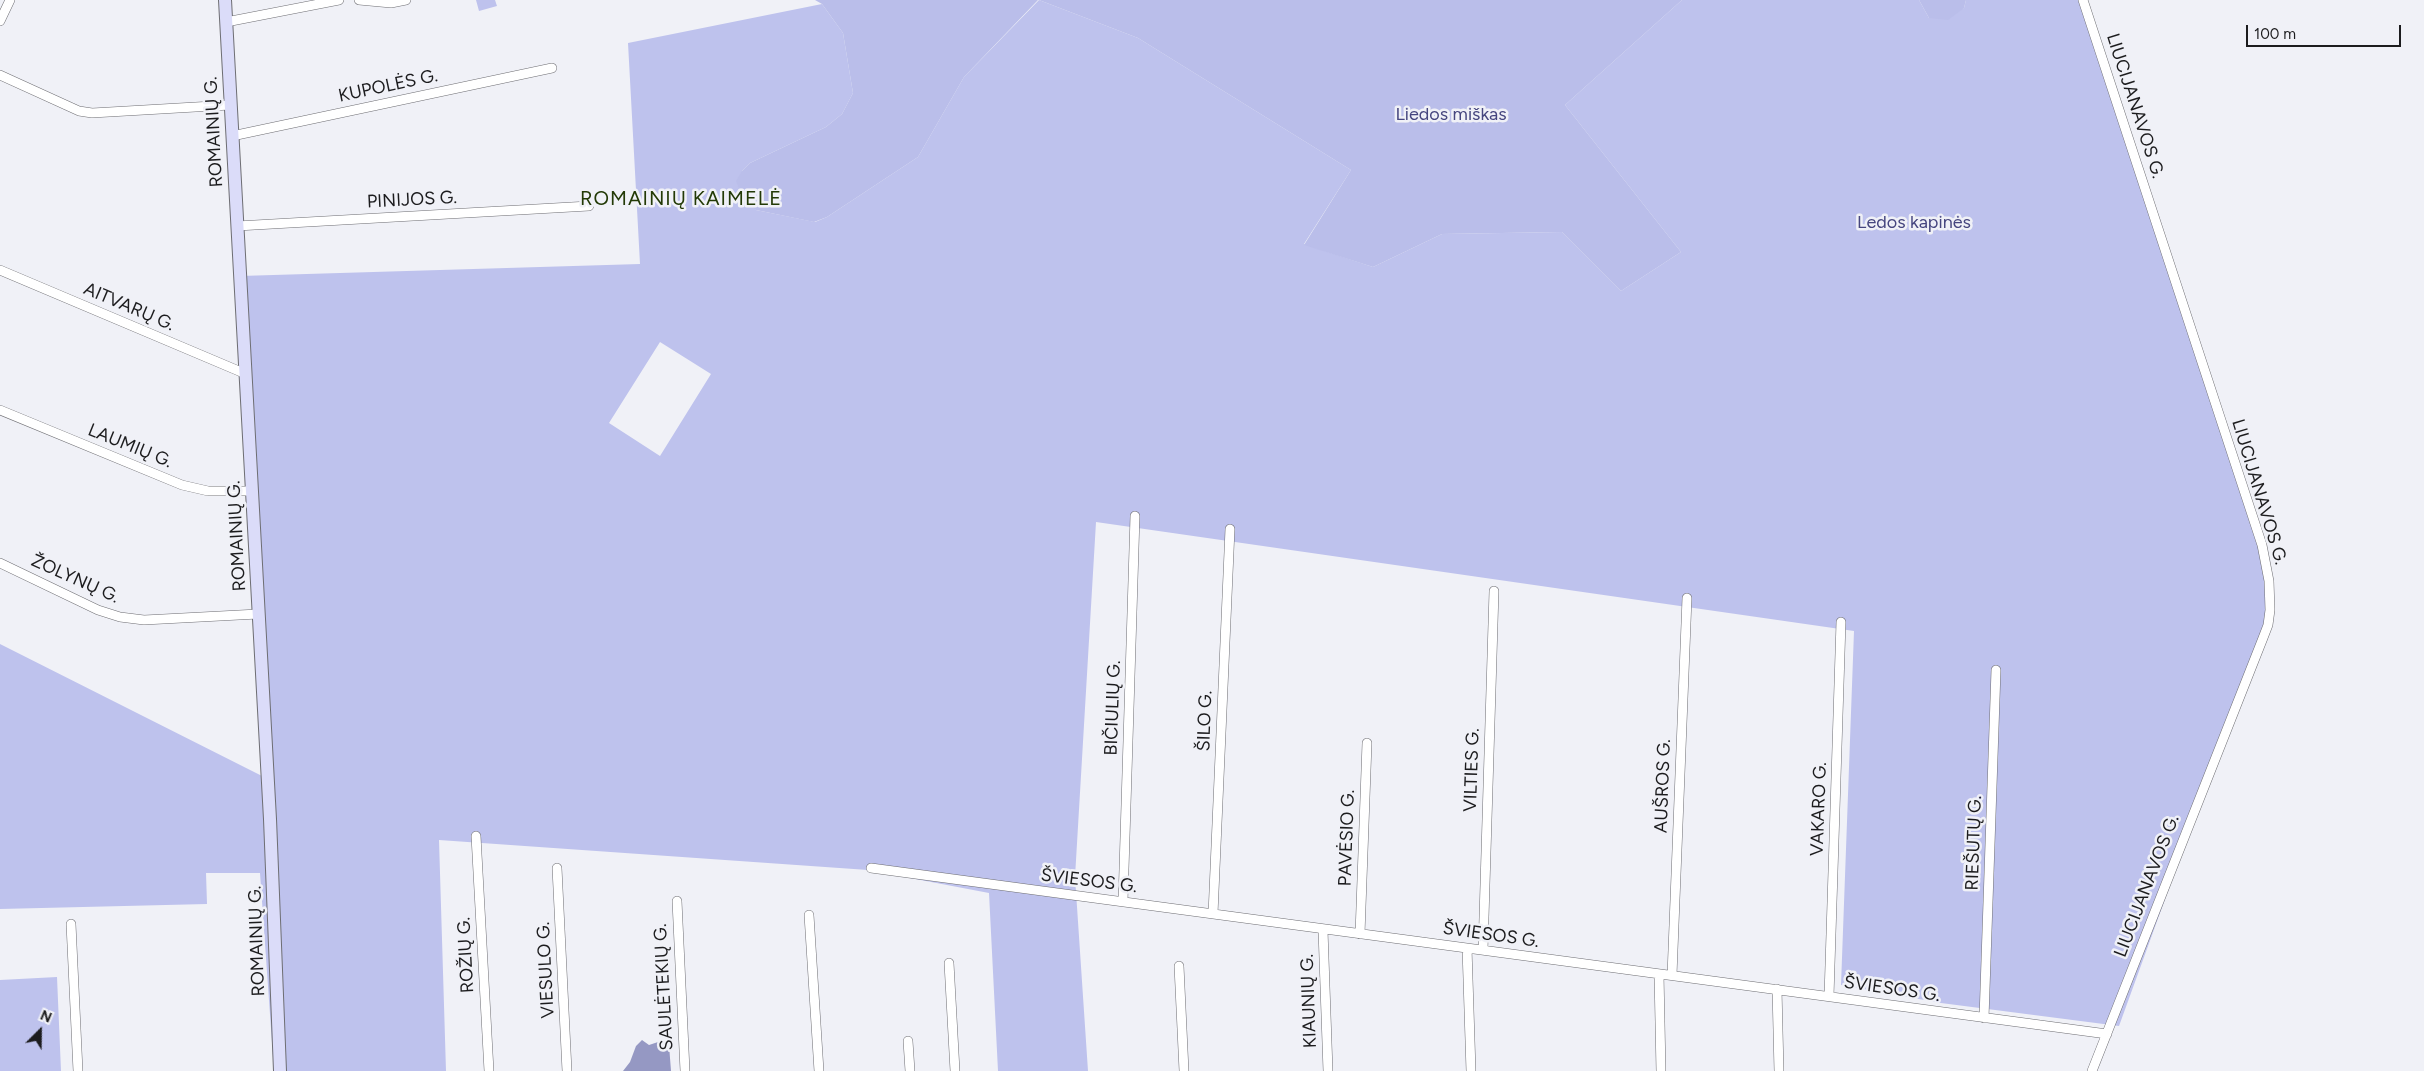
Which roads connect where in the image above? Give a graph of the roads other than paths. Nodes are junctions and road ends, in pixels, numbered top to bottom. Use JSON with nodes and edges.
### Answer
{"nodes":[{"id":1,"x":10,"y":0,"type":"edge"},
{"id":2,"x":225,"y":0,"type":"edge"},
{"id":3,"x":339,"y":0,"type":"edge"},
{"id":4,"x":359,"y":0,"type":"edge"},
{"id":5,"x":406,"y":0,"type":"edge"},
{"id":6,"x":2084,"y":0,"type":"edge"},
{"id":7,"x":0,"y":21,"type":"edge"},
{"id":8,"x":226,"y":22,"type":"junction"},
{"id":9,"x":552,"y":68,"type":"dead end"},
{"id":10,"x":0,"y":75,"type":"edge"},
{"id":11,"x":230,"y":105,"type":"junction"},
{"id":12,"x":232,"y":136,"type":"junction"},
{"id":13,"x":589,"y":206,"type":"dead end"},
{"id":14,"x":237,"y":226,"type":"junction"},
{"id":15,"x":0,"y":270,"type":"edge"},
{"id":16,"x":246,"y":374,"type":"junction"},
{"id":17,"x":0,"y":410,"type":"edge"},
{"id":18,"x":252,"y":490,"type":"junction"},
{"id":19,"x":1135,"y":516,"type":"dead end"},
{"id":20,"x":1230,"y":529,"type":"dead end"},
{"id":21,"x":0,"y":563,"type":"edge"},
{"id":22,"x":1494,"y":591,"type":"dead end"},
{"id":23,"x":1687,"y":598,"type":"dead end"},
{"id":24,"x":258,"y":614,"type":"junction"},
{"id":25,"x":1841,"y":622,"type":"dead end"},
{"id":26,"x":1996,"y":670,"type":"dead end"},
{"id":27,"x":1367,"y":742,"type":"dead end"},
{"id":28,"x":476,"y":836,"type":"dead end"},
{"id":29,"x":557,"y":868,"type":"dead end"},
{"id":30,"x":871,"y":868,"type":"dead end"},
{"id":31,"x":677,"y":901,"type":"dead end"},
{"id":32,"x":1123,"y":901,"type":"junction"},
{"id":33,"x":1213,"y":914,"type":"junction"},
{"id":34,"x":809,"y":915,"type":"dead end"},
{"id":35,"x":71,"y":924,"type":"dead end"},
{"id":36,"x":1323,"y":930,"type":"junction"},
{"id":37,"x":1360,"y":934,"type":"junction"},
{"id":38,"x":1468,"y":948,"type":"junction"},
{"id":39,"x":1483,"y":950,"type":"junction"},
{"id":40,"x":949,"y":963,"type":"dead end"},
{"id":41,"x":1179,"y":966,"type":"dead end"},
{"id":42,"x":1659,"y":974,"type":"junction"},
{"id":43,"x":1672,"y":975,"type":"junction"},
{"id":44,"x":1777,"y":989,"type":"junction"},
{"id":45,"x":1829,"y":996,"type":"junction"},
{"id":46,"x":1984,"y":1018,"type":"junction"},
{"id":47,"x":2106,"y":1034,"type":"junction"},
{"id":48,"x":908,"y":1041,"type":"dead end"},
{"id":49,"x":78,"y":1071,"type":"edge"},
{"id":50,"x":280,"y":1071,"type":"edge"},
{"id":51,"x":489,"y":1071,"type":"edge"},
{"id":52,"x":567,"y":1071,"type":"edge"},
{"id":53,"x":685,"y":1071,"type":"edge"},
{"id":54,"x":818,"y":1071,"type":"edge"},
{"id":55,"x":910,"y":1071,"type":"edge"},
{"id":56,"x":956,"y":1071,"type":"edge"},
{"id":57,"x":1184,"y":1071,"type":"edge"},
{"id":58,"x":1328,"y":1071,"type":"edge"},
{"id":59,"x":1471,"y":1071,"type":"edge"},
{"id":60,"x":1661,"y":1071,"type":"edge"},
{"id":61,"x":1779,"y":1071,"type":"edge"},
{"id":62,"x":2092,"y":1071,"type":"edge"}],
"edges":[{"from":1,"to":7,"type":"street"},
{"from":2,"to":8,"type":"main road","name":"ROMAINIŲ G."},
{"from":3,"to":8,"type":"street"},
{"from":4,"to":5,"type":"street"},
{"from":6,"to":47,"type":"street","name":"LIUCIJANAVOS G."},
{"from":8,"to":11,"type":"main road","name":"ROMAINIŲ G."},
{"from":9,"to":12,"type":"street","name":"KUPOLĖS G."},
{"from":10,"to":11,"type":"street"},
{"from":11,"to":12,"type":"main road","name":"ROMAINIŲ G."},
{"from":12,"to":14,"type":"main road","name":"ROMAINIŲ G."},
{"from":13,"to":14,"type":"street","name":"PINIJOS G."},
{"from":14,"to":16,"type":"main road","name":"ROMAINIŲ G."},
{"from":15,"to":16,"type":"street","name":"AITVARŲ G."},
{"from":16,"to":18,"type":"main road","name":"ROMAINIŲ G."},
{"from":17,"to":18,"type":"street","name":"LAUMIŲ G."},
{"from":18,"to":24,"type":"main road","name":"ROMAINIŲ G."},
{"from":19,"to":32,"type":"street","name":"BIČIULIŲ G."},
{"from":20,"to":33,"type":"street","name":"ŠILO G."},
{"from":21,"to":24,"type":"street","name":"ŽOLYNŲ G."},
{"from":22,"to":39,"type":"street","name":"VILTIES G."},
{"from":23,"to":43,"type":"street","name":"AUŠROS G."},
{"from":24,"to":50,"type":"main road","name":"ROMAINIŲ G."},
{"from":25,"to":45,"type":"street","name":"VAKARO G."},
{"from":26,"to":46,"type":"street","name":"RIEŠUTŲ G."},
{"from":27,"to":37,"type":"street","name":"PAVĖSIO G."},
{"from":28,"to":51,"type":"street","name":"ROŽIŲ G."},
{"from":29,"to":52,"type":"street","name":"VIESULO G."},
{"from":30,"to":32,"type":"street","name":"ŠVIESOS G."},
{"from":31,"to":53,"type":"street","name":"SAULĖTEKIŲ G."},
{"from":32,"to":33,"type":"street","name":"ŠVIESOS G."},
{"from":33,"to":36,"type":"street","name":"ŠVIESOS G."},
{"from":34,"to":54,"type":"street"},
{"from":35,"to":49,"type":"street"},
{"from":36,"to":37,"type":"street","name":"ŠVIESOS G."},
{"from":36,"to":58,"type":"street","name":"KIAUNIŲ G."},
{"from":37,"to":38,"type":"street","name":"ŠVIESOS G."},
{"from":38,"to":39,"type":"street","name":"ŠVIESOS G."},
{"from":38,"to":59,"type":"street"},
{"from":39,"to":42,"type":"street","name":"ŠVIESOS G."},
{"from":40,"to":56,"type":"street"},
{"from":41,"to":57,"type":"street"},
{"from":42,"to":43,"type":"street","name":"ŠVIESOS G."},
{"from":42,"to":60,"type":"street"},
{"from":43,"to":44,"type":"street","name":"ŠVIESOS G."},
{"from":44,"to":45,"type":"street","name":"ŠVIESOS G."},
{"from":44,"to":61,"type":"street"},
{"from":45,"to":46,"type":"street","name":"ŠVIESOS G."},
{"from":46,"to":47,"type":"street","name":"ŠVIESOS G."},
{"from":47,"to":62,"type":"street","name":"LIUCIJANAVOS G."},
{"from":48,"to":55,"type":"street"}]}
